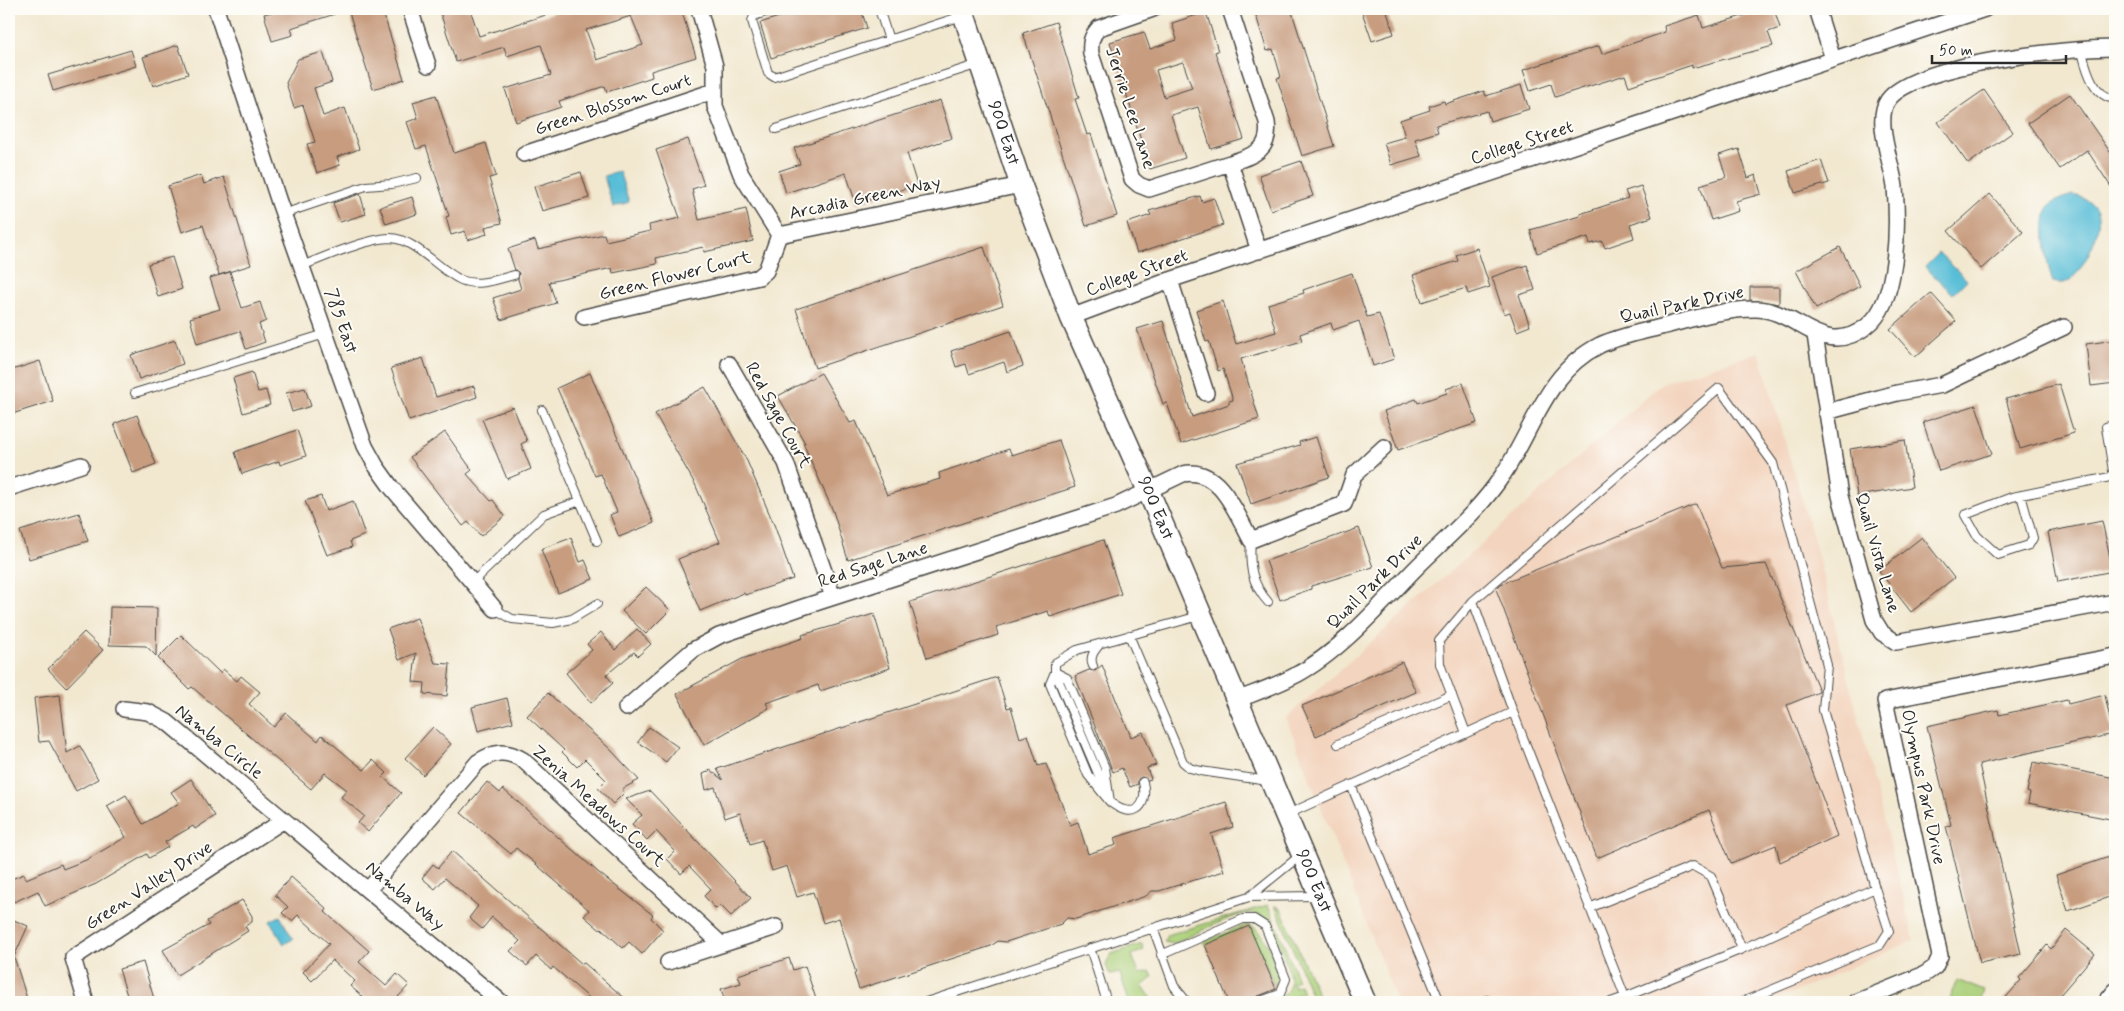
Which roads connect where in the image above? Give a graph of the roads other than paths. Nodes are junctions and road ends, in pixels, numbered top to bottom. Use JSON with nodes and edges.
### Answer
{"nodes":[{"id":1,"x":216,"y":9,"type":"edge"},
{"id":2,"x":410,"y":9,"type":"edge"},
{"id":3,"x":699,"y":9,"type":"edge"},
{"id":4,"x":775,"y":9,"type":"edge"},
{"id":5,"x":879,"y":9,"type":"edge"},
{"id":6,"x":1153,"y":9,"type":"edge"},
{"id":7,"x":1230,"y":9,"type":"edge"},
{"id":8,"x":1817,"y":9,"type":"edge"},
{"id":9,"x":1985,"y":9,"type":"edge"},
{"id":10,"x":963,"y":12,"type":"edge"},
{"id":11,"x":889,"y":40,"type":"junction"},
{"id":12,"x":2081,"y":48,"type":"junction"},
{"id":13,"x":2115,"y":48,"type":"edge"},
{"id":14,"x":1833,"y":59,"type":"junction"},
{"id":15,"x":979,"y":64,"type":"junction"},
{"id":16,"x":428,"y":65,"type":"dead end"},
{"id":17,"x":714,"y":91,"type":"junction"},
{"id":18,"x":2115,"y":99,"type":"edge"},
{"id":19,"x":776,"y":129,"type":"dead end"},
{"id":20,"x":524,"y":154,"type":"dead end"},
{"id":21,"x":1230,"y":163,"type":"junction"},
{"id":22,"x":417,"y":178,"type":"dead end"},
{"id":23,"x":1021,"y":185,"type":"junction"},
{"id":24,"x":283,"y":214,"type":"junction"},
{"id":25,"x":779,"y":235,"type":"junction"},
{"id":26,"x":1259,"y":251,"type":"junction"},
{"id":27,"x":302,"y":266,"type":"junction"},
{"id":28,"x":514,"y":275,"type":"dead end"},
{"id":29,"x":1170,"y":280,"type":"junction"},
{"id":30,"x":584,"y":317,"type":"dead end"},
{"id":31,"x":1071,"y":317,"type":"junction"},
{"id":32,"x":2064,"y":327,"type":"dead end"},
{"id":33,"x":325,"y":334,"type":"junction"},
{"id":34,"x":1815,"y":335,"type":"junction"},
{"id":35,"x":730,"y":364,"type":"dead end"},
{"id":36,"x":135,"y":393,"type":"dead end"},
{"id":37,"x":1206,"y":393,"type":"dead end"},
{"id":38,"x":542,"y":410,"type":"dead end"},
{"id":39,"x":1826,"y":412,"type":"junction"},
{"id":40,"x":2115,"y":425,"type":"edge"},
{"id":41,"x":1384,"y":447,"type":"dead end"},
{"id":42,"x":80,"y":465,"type":"dead end"},
{"id":43,"x":2114,"y":477,"type":"edge"},
{"id":44,"x":9,"y":488,"type":"edge"},
{"id":45,"x":1148,"y":490,"type":"junction"},
{"id":46,"x":2021,"y":495,"type":"junction"},
{"id":47,"x":580,"y":501,"type":"junction"},
{"id":48,"x":1251,"y":540,"type":"junction"},
{"id":49,"x":597,"y":541,"type":"dead end"},
{"id":50,"x":472,"y":583,"type":"junction"},
{"id":51,"x":832,"y":597,"type":"junction"},
{"id":52,"x":1473,"y":601,"type":"junction"},
{"id":53,"x":1268,"y":602,"type":"dead end"},
{"id":54,"x":2115,"y":602,"type":"edge"},
{"id":55,"x":597,"y":604,"type":"dead end"},
{"id":56,"x":495,"y":609,"type":"joint"},
{"id":57,"x":1202,"y":615,"type":"junction"},
{"id":58,"x":1129,"y":636,"type":"junction"},
{"id":59,"x":1100,"y":644,"type":"junction"},
{"id":60,"x":2115,"y":656,"type":"edge"},
{"id":61,"x":1093,"y":666,"type":"dead end"},
{"id":62,"x":1452,"y":695,"type":"junction"},
{"id":63,"x":1237,"y":700,"type":"junction"},
{"id":64,"x":626,"y":708,"type":"dead end"},
{"id":65,"x":124,"y":709,"type":"dead end"},
{"id":66,"x":1513,"y":712,"type":"junction"},
{"id":67,"x":1466,"y":733,"type":"junction"},
{"id":68,"x":1338,"y":744,"type":"dead end"},
{"id":69,"x":1143,"y":782,"type":"dead end"},
{"id":70,"x":1272,"y":782,"type":"junction"},
{"id":71,"x":1351,"y":785,"type":"junction"},
{"id":72,"x":1286,"y":815,"type":"junction"},
{"id":73,"x":284,"y":820,"type":"junction"},
{"id":74,"x":1302,"y":854,"type":"junction"},
{"id":75,"x":1875,"y":888,"type":"junction"},
{"id":76,"x":368,"y":890,"type":"junction"},
{"id":77,"x":1320,"y":896,"type":"junction"},
{"id":78,"x":1249,"y":897,"type":"junction"},
{"id":79,"x":1589,"y":908,"type":"junction"},
{"id":80,"x":776,"y":927,"type":"dead end"},
{"id":81,"x":1153,"y":928,"type":"junction"},
{"id":82,"x":721,"y":944,"type":"junction"},
{"id":83,"x":1090,"y":948,"type":"junction"},
{"id":84,"x":1742,"y":949,"type":"junction"},
{"id":85,"x":1161,"y":955,"type":"junction"},
{"id":86,"x":668,"y":962,"type":"dead end"},
{"id":87,"x":2115,"y":991,"type":"edge"},
{"id":88,"x":1626,"y":999,"type":"edge"},
{"id":89,"x":86,"y":1002,"type":"edge"},
{"id":90,"x":501,"y":1002,"type":"edge"},
{"id":91,"x":926,"y":1002,"type":"edge"},
{"id":92,"x":1107,"y":1002,"type":"edge"},
{"id":93,"x":1187,"y":1002,"type":"edge"},
{"id":94,"x":1258,"y":1002,"type":"edge"},
{"id":95,"x":1365,"y":1002,"type":"edge"},
{"id":96,"x":1440,"y":1002,"type":"edge"},
{"id":97,"x":1480,"y":1002,"type":"edge"},
{"id":98,"x":1488,"y":1002,"type":"edge"},
{"id":99,"x":1611,"y":1002,"type":"edge"},
{"id":100,"x":1742,"y":1002,"type":"edge"},
{"id":101,"x":1856,"y":1002,"type":"edge"},
{"id":102,"x":2106,"y":1002,"type":"edge"}],
"edges":[{"from":1,"to":24,"type":"street","name":"785 East"},
{"from":2,"to":16,"type":"street"},
{"from":3,"to":17,"type":"street","name":"Arcadia Green Way"},
{"from":4,"to":11,"type":"lane"},
{"from":5,"to":11,"type":"lane"},
{"from":6,"to":21,"type":"street","name":"Jerrie Lee Lane"},
{"from":7,"to":21,"type":"street"},
{"from":8,"to":14,"type":"street"},
{"from":9,"to":14,"type":"street","name":"College Street"},
{"from":10,"to":11,"type":"lane"},
{"from":10,"to":15,"type":"main road","name":"900 East"},
{"from":12,"to":13,"type":"street","name":"Quail Park Drive"},
{"from":12,"to":18,"type":"lane"},
{"from":12,"to":34,"type":"street","name":"Quail Park Drive"},
{"from":14,"to":26,"type":"street","name":"College Street"},
{"from":15,"to":19,"type":"lane"},
{"from":15,"to":23,"type":"main road","name":"900 East"},
{"from":17,"to":20,"type":"street","name":"Green Blossom Court"},
{"from":17,"to":25,"type":"street","name":"Arcadia Green Way"},
{"from":21,"to":26,"type":"street"},
{"from":22,"to":24,"type":"lane"},
{"from":23,"to":25,"type":"street","name":"Arcadia Green Way"},
{"from":23,"to":31,"type":"main road","name":"900 East"},
{"from":24,"to":27,"type":"street","name":"785 East"},
{"from":25,"to":30,"type":"street","name":"Green Flower Court"},
{"from":26,"to":29,"type":"street","name":"College Street"},
{"from":27,"to":28,"type":"lane"},
{"from":27,"to":33,"type":"street","name":"785 East"},
{"from":29,"to":31,"type":"street","name":"College Street"},
{"from":29,"to":37,"type":"street"},
{"from":31,"to":45,"type":"main road","name":"900 East"},
{"from":32,"to":39,"type":"street"},
{"from":33,"to":36,"type":"lane"},
{"from":33,"to":50,"type":"street","name":"785 East"},
{"from":34,"to":39,"type":"street","name":"Quail Vista Lane"},
{"from":34,"to":63,"type":"street","name":"Quail Park Drive"},
{"from":35,"to":51,"type":"street","name":"Red Sage Court"},
{"from":38,"to":47,"type":"lane"},
{"from":39,"to":54,"type":"street","name":"Quail Vista Lane"},
{"from":40,"to":43,"type":"lane"},
{"from":41,"to":48,"type":"street"},
{"from":42,"to":44,"type":"street"},
{"from":43,"to":46,"type":"lane"},
{"from":45,"to":48,"type":"street","name":"Red Sage Lane"},
{"from":45,"to":51,"type":"street","name":"Red Sage Lane"},
{"from":45,"to":57,"type":"main road","name":"900 East"},
{"from":46,"to":46,"type":"lane"},
{"from":47,"to":49,"type":"lane"},
{"from":47,"to":50,"type":"lane"},
{"from":48,"to":53,"type":"lane"},
{"from":50,"to":56,"type":"street","name":"785 East"},
{"from":51,"to":64,"type":"street","name":"Red Sage Lane"},
{"from":52,"to":62,"type":"lane"},
{"from":52,"to":66,"type":"lane"},
{"from":52,"to":75,"type":"lane"},
{"from":55,"to":56,"type":"lane"},
{"from":57,"to":58,"type":"lane"},
{"from":57,"to":63,"type":"main road","name":"900 East"},
{"from":58,"to":59,"type":"lane"},
{"from":58,"to":70,"type":"lane"},
{"from":59,"to":61,"type":"lane"},
{"from":59,"to":69,"type":"lane"},
{"from":60,"to":101,"type":"street","name":"Olympus Park Drive"},
{"from":62,"to":67,"type":"lane"},
{"from":62,"to":68,"type":"lane"},
{"from":63,"to":70,"type":"main road","name":"900 East"},
{"from":65,"to":73,"type":"street","name":"Namba Circle"},
{"from":66,"to":67,"type":"lane"},
{"from":66,"to":79,"type":"lane"},
{"from":67,"to":71,"type":"lane"},
{"from":70,"to":72,"type":"main road","name":"900 East"},
{"from":71,"to":72,"type":"lane"},
{"from":71,"to":96,"type":"lane"},
{"from":72,"to":74,"type":"main road","name":"900 East"},
{"from":73,"to":76,"type":"street","name":"Namba Way"},
{"from":73,"to":89,"type":"street","name":"Green Valley Drive"},
{"from":74,"to":77,"type":"main road","name":"900 East"},
{"from":74,"to":78,"type":"lane"},
{"from":75,"to":84,"type":"lane"},
{"from":75,"to":100,"type":"lane"},
{"from":76,"to":82,"type":"street","name":"Zenia Meadows Court"},
{"from":76,"to":90,"type":"street","name":"Namba Way"},
{"from":77,"to":78,"type":"lane"},
{"from":77,"to":95,"type":"main road","name":"900 East"},
{"from":78,"to":81,"type":"lane"},
{"from":79,"to":84,"type":"lane"},
{"from":79,"to":88,"type":"lane"},
{"from":80,"to":82,"type":"street"},
{"from":81,"to":83,"type":"lane"},
{"from":81,"to":85,"type":"lane"},
{"from":82,"to":86,"type":"street"},
{"from":83,"to":91,"type":"lane"},
{"from":83,"to":92,"type":"lane"},
{"from":84,"to":88,"type":"lane"},
{"from":85,"to":93,"type":"lane"},
{"from":85,"to":94,"type":"lane"},
{"from":87,"to":102,"type":"street"},
{"from":88,"to":99,"type":"lane"},
{"from":97,"to":98,"type":"lane"}]}
